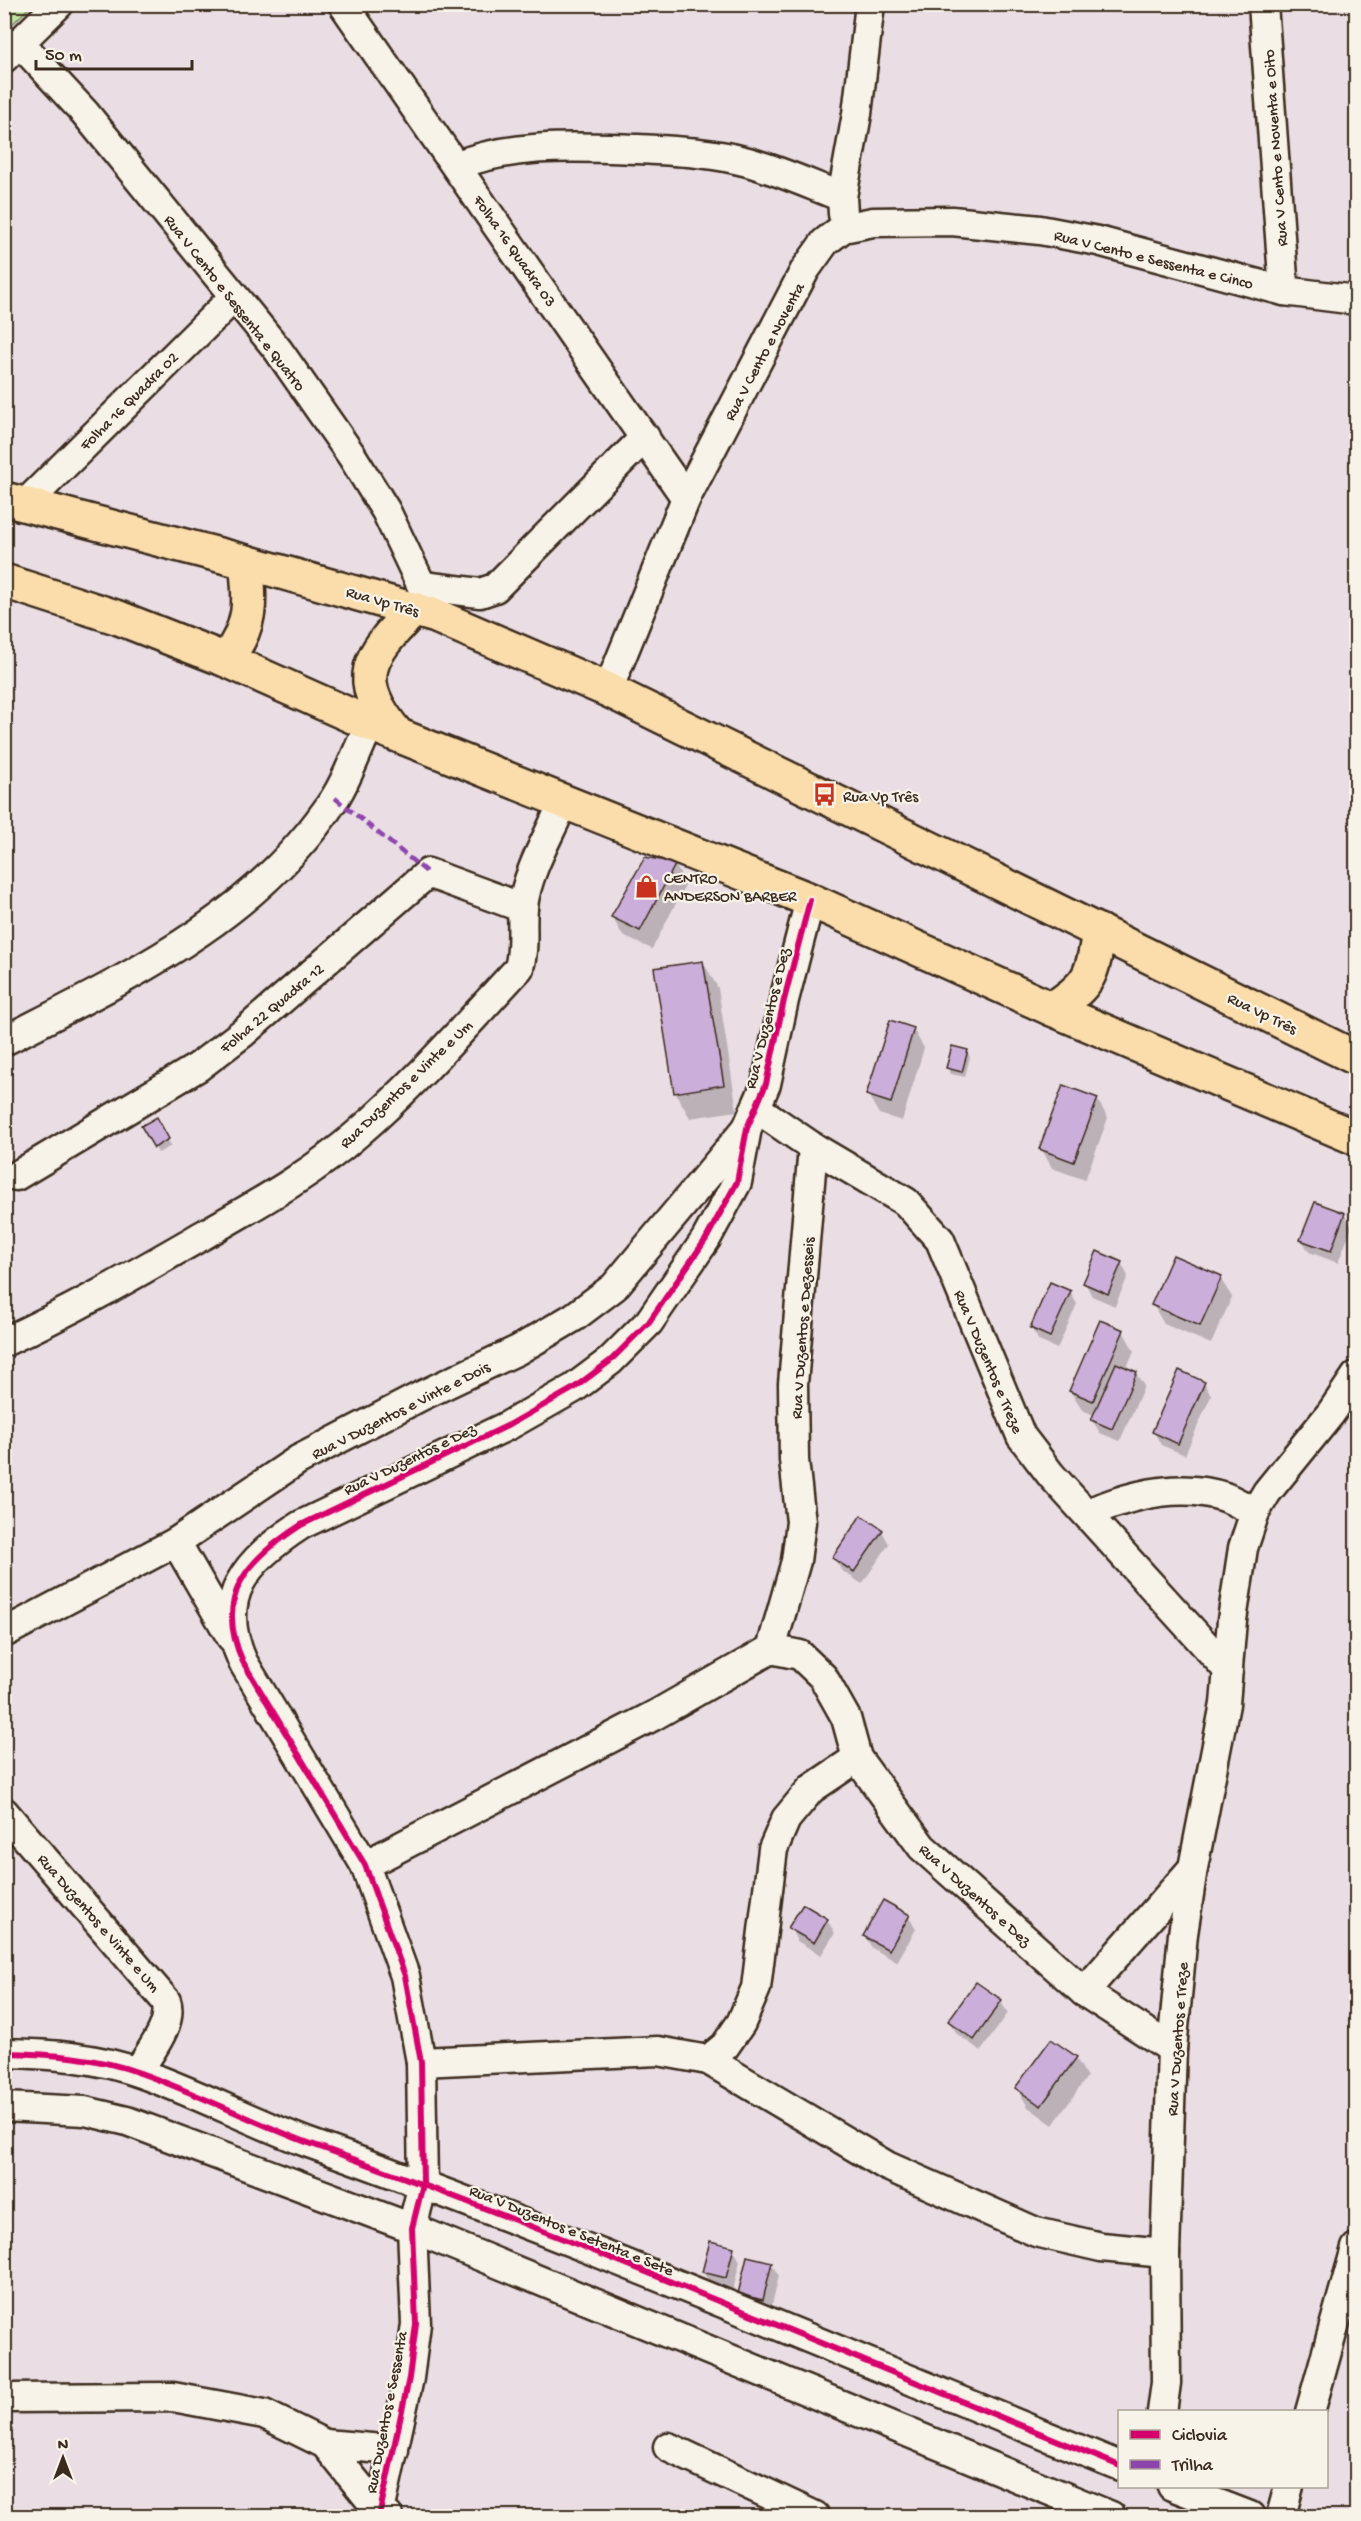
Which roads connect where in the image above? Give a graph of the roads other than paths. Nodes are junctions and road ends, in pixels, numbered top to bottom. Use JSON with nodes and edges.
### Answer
{"nodes":[{"id":1,"x":59,"y":4,"type":"edge"},
{"id":2,"x":343,"y":4,"type":"edge"},
{"id":3,"x":870,"y":4,"type":"edge"},
{"id":4,"x":1263,"y":4,"type":"edge"},
{"id":5,"x":12,"y":50,"type":"edge"},
{"id":6,"x":457,"y":165,"type":"junction"},
{"id":7,"x":842,"y":197,"type":"junction"},
{"id":8,"x":843,"y":228,"type":"junction"},
{"id":9,"x":1284,"y":291,"type":"junction"},
{"id":10,"x":233,"y":298,"type":"junction"},
{"id":11,"x":1356,"y":300,"type":"edge"},
{"id":12,"x":645,"y":437,"type":"junction"},
{"id":13,"x":687,"y":498,"type":"junction"},
{"id":14,"x":15,"y":502,"type":"edge"},
{"id":15,"x":246,"y":562,"type":"junction"},
{"id":16,"x":4,"y":581,"type":"edge"},
{"id":17,"x":425,"y":604,"type":"junction"},
{"id":18,"x":226,"y":660,"type":"junction"},
{"id":19,"x":608,"y":690,"type":"junction"},
{"id":20,"x":383,"y":729,"type":"junction"},
{"id":21,"x":563,"y":803,"type":"junction"},
{"id":22,"x":810,"y":900,"type":"junction"},
{"id":23,"x":523,"y":908,"type":"junction"},
{"id":24,"x":1099,"y":931,"type":"junction"},
{"id":25,"x":1052,"y":1009,"type":"junction"},
{"id":26,"x":4,"y":1041,"type":"edge"},
{"id":27,"x":1356,"y":1058,"type":"edge"},
{"id":28,"x":752,"y":1118,"type":"junction"},
{"id":29,"x":1356,"y":1138,"type":"edge"},
{"id":30,"x":813,"y":1147,"type":"junction"},
{"id":31,"x":16,"y":1176,"type":"dead end"},
{"id":32,"x":4,"y":1342,"type":"edge"},
{"id":33,"x":1356,"y":1376,"type":"edge"},
{"id":34,"x":1255,"y":1512,"type":"junction"},
{"id":35,"x":1088,"y":1513,"type":"junction"},
{"id":36,"x":176,"y":1542,"type":"junction"},
{"id":37,"x":4,"y":1633,"type":"edge"},
{"id":38,"x":234,"y":1641,"type":"junction"},
{"id":39,"x":771,"y":1649,"type":"junction"},
{"id":40,"x":1228,"y":1670,"type":"junction"},
{"id":41,"x":857,"y":1758,"type":"junction"},
{"id":42,"x":4,"y":1812,"type":"edge"},
{"id":43,"x":365,"y":1866,"type":"junction"},
{"id":44,"x":1193,"y":1868,"type":"junction"},
{"id":45,"x":1084,"y":1992,"type":"junction"},
{"id":46,"x":1172,"y":2049,"type":"junction"},
{"id":47,"x":4,"y":2054,"type":"edge"},
{"id":48,"x":708,"y":2060,"type":"junction"},
{"id":49,"x":421,"y":2062,"type":"junction"},
{"id":50,"x":138,"y":2072,"type":"junction"},
{"id":51,"x":4,"y":2107,"type":"edge"},
{"id":52,"x":423,"y":2184,"type":"junction"},
{"id":53,"x":412,"y":2228,"type":"junction"},
{"id":54,"x":1356,"y":2248,"type":"edge"},
{"id":55,"x":1165,"y":2253,"type":"junction"},
{"id":56,"x":4,"y":2398,"type":"edge"},
{"id":57,"x":1162,"y":2410,"type":"edge"},
{"id":58,"x":1311,"y":2410,"type":"edge"},
{"id":59,"x":325,"y":2444,"type":"junction"},
{"id":60,"x":669,"y":2447,"type":"dead end"},
{"id":61,"x":394,"y":2450,"type":"junction"},
{"id":62,"x":1118,"y":2466,"type":"edge"},
{"id":63,"x":1175,"y":2488,"type":"edge"},
{"id":64,"x":1289,"y":2488,"type":"edge"},
{"id":65,"x":382,"y":2515,"type":"edge"},
{"id":66,"x":815,"y":2517,"type":"edge"},
{"id":67,"x":1111,"y":2517,"type":"edge"},
{"id":68,"x":1250,"y":2517,"type":"edge"},
{"id":69,"x":1281,"y":2517,"type":"edge"}],
"edges":[{"from":1,"to":5,"type":"street"},
{"from":2,"to":6,"type":"street","name":"Folha 16 Quadra 03"},
{"from":3,"to":7,"type":"street"},
{"from":4,"to":9,"type":"street","name":"Rua V Cento e Noventa e Oito"},
{"from":5,"to":10,"type":"street","name":"Rua V Cento e Sessenta e Quatro"},
{"from":6,"to":7,"type":"street"},
{"from":6,"to":12,"type":"street","name":"Folha 16 Quadra 03"},
{"from":7,"to":8,"type":"street"},
{"from":8,"to":9,"type":"street","name":"Rua V Cento e Sessenta e Cinco"},
{"from":8,"to":13,"type":"street","name":"Rua V Cento e Noventa"},
{"from":9,"to":11,"type":"street","name":"Rua V Cento e Sessenta e Cinco"},
{"from":10,"to":14,"type":"street","name":"Folha 16 Quadra 02"},
{"from":10,"to":17,"type":"street","name":"Rua V Cento e Sessenta e Quatro"},
{"from":12,"to":13,"type":"street","name":"Folha 16 Quadra 03"},
{"from":12,"to":17,"type":"street"},
{"from":13,"to":19,"type":"street","name":"Rua V Cento e Noventa"},
{"from":14,"to":15,"type":"main road","name":"Rua Vp Três"},
{"from":15,"to":17,"type":"main road","name":"Rua Vp Três"},
{"from":15,"to":18,"type":"main road"},
{"from":16,"to":18,"type":"main road"},
{"from":17,"to":19,"type":"main road","name":"Rua Vp Três"},
{"from":17,"to":20,"type":"main road"},
{"from":18,"to":20,"type":"main road"},
{"from":19,"to":24,"type":"main road","name":"Rua Vp Três"},
{"from":20,"to":21,"type":"main road"},
{"from":20,"to":26,"type":"street"},
{"from":21,"to":22,"type":"main road"},
{"from":21,"to":23,"type":"street","name":"Rua Duzentos e Vinte e Um"},
{"from":22,"to":25,"type":"main road"},
{"from":22,"to":28,"type":"street","name":"Rua V Duzentos e Dez"},
{"from":23,"to":31,"type":"street","name":"Folha 22 Quadra 12"},
{"from":23,"to":32,"type":"street","name":"Rua Duzentos e Vinte e Um"},
{"from":24,"to":25,"type":"main road"},
{"from":24,"to":27,"type":"main road","name":"Rua Vp Três"},
{"from":25,"to":29,"type":"main road"},
{"from":28,"to":30,"type":"street","name":"Rua V Duzentos e Treze"},
{"from":28,"to":36,"type":"street","name":"Rua V Duzentos e Vinte e Dois"},
{"from":28,"to":38,"type":"street","name":"Rua V Duzentos e Dez"},
{"from":30,"to":35,"type":"street","name":"Rua V Duzentos e Treze"},
{"from":30,"to":39,"type":"street","name":"Rua V Duzentos e Dezesseis"},
{"from":33,"to":34,"type":"street","name":"Rua V Duzentos e Treze"},
{"from":34,"to":35,"type":"street"},
{"from":34,"to":40,"type":"street","name":"Rua V Duzentos e Treze"},
{"from":35,"to":40,"type":"street","name":"Rua V Duzentos e Treze"},
{"from":36,"to":37,"type":"street","name":"Rua V Duzentos e Vinte e Dois"},
{"from":36,"to":38,"type":"street"},
{"from":38,"to":43,"type":"street","name":"Rua V Duzentos e Dez"},
{"from":39,"to":41,"type":"street","name":"Rua V Duzentos e Dez"},
{"from":39,"to":43,"type":"street"},
{"from":40,"to":44,"type":"street","name":"Rua V Duzentos e Treze"},
{"from":41,"to":45,"type":"street","name":"Rua V Duzentos e Dez"},
{"from":41,"to":48,"type":"street"},
{"from":42,"to":50,"type":"street","name":"Rua Duzentos e Vinte e Um"},
{"from":43,"to":49,"type":"street","name":"Rua V Duzentos e Dez"},
{"from":44,"to":45,"type":"street"},
{"from":44,"to":46,"type":"street","name":"Rua V Duzentos e Treze"},
{"from":45,"to":46,"type":"street","name":"Rua V Duzentos e Dez"},
{"from":46,"to":55,"type":"street","name":"Rua V Duzentos e Treze"},
{"from":47,"to":50,"type":"street","name":"Rua V Duzentos e Setenta e Sete"},
{"from":48,"to":49,"type":"street"},
{"from":48,"to":55,"type":"street"},
{"from":49,"to":52,"type":"street","name":"Rua Duzentos e Sessenta"},
{"from":50,"to":52,"type":"street","name":"Rua V Duzentos e Setenta e Sete"},
{"from":51,"to":53,"type":"street"},
{"from":52,"to":53,"type":"street","name":"Rua Duzentos e Sessenta"},
{"from":52,"to":62,"type":"street","name":"Rua V Duzentos e Setenta e Sete"},
{"from":53,"to":61,"type":"street","name":"Rua Duzentos e Sessenta"},
{"from":53,"to":67,"type":"street"},
{"from":54,"to":58,"type":"street"},
{"from":55,"to":57,"type":"street","name":"Rua V Duzentos e Treze"},
{"from":56,"to":59,"type":"street"},
{"from":59,"to":61,"type":"street"},
{"from":59,"to":65,"type":"street"},
{"from":60,"to":66,"type":"street"},
{"from":61,"to":65,"type":"street","name":"Rua Duzentos e Sessenta"},
{"from":63,"to":68,"type":"street"},
{"from":64,"to":69,"type":"street"}]}
